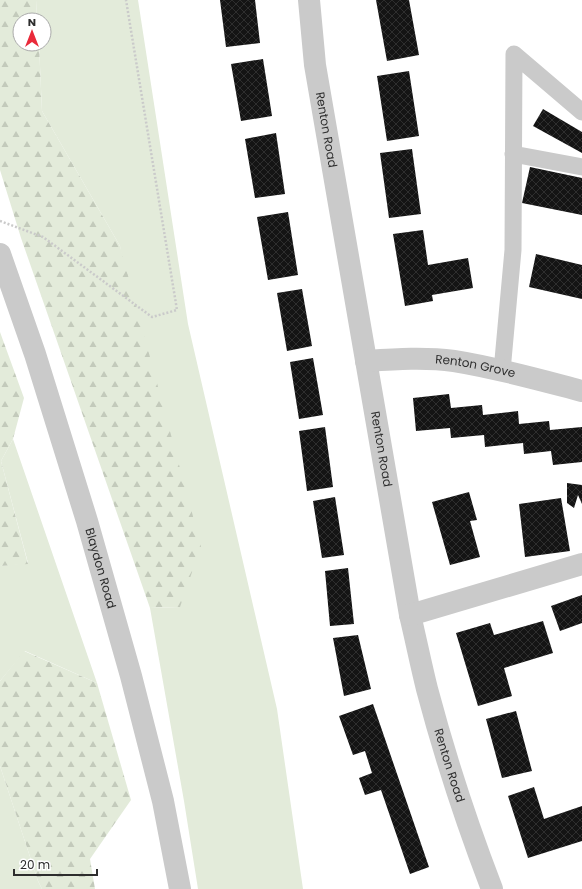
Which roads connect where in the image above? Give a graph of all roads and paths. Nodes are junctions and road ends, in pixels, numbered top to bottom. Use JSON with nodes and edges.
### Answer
{"nodes":[{"id":1,"x":126,"y":0,"type":"edge"},
{"id":2,"x":309,"y":0,"type":"edge"},
{"id":3,"x":582,"y":112,"type":"edge"},
{"id":4,"x":513,"y":154,"type":"junction"},
{"id":5,"x":582,"y":167,"type":"edge"},
{"id":6,"x":0,"y":221,"type":"edge"},
{"id":7,"x":0,"y":254,"type":"edge"},
{"id":8,"x":366,"y":361,"type":"junction"},
{"id":9,"x":502,"y":370,"type":"junction"},
{"id":10,"x":582,"y":391,"type":"edge"},
{"id":11,"x":582,"y":564,"type":"edge"},
{"id":12,"x":410,"y":615,"type":"junction"},
{"id":13,"x":180,"y":889,"type":"edge"},
{"id":14,"x":492,"y":889,"type":"edge"}],
"edges":[{"from":1,"to":6,"type":"path"},
{"from":2,"to":8,"type":"street","name":"Renton Road"},
{"from":3,"to":4,"type":"lane"},
{"from":4,"to":5,"type":"lane"},
{"from":4,"to":9,"type":"lane"},
{"from":7,"to":13,"type":"street","name":"Blaydon Road"},
{"from":8,"to":9,"type":"street","name":"Renton Grove"},
{"from":8,"to":12,"type":"street","name":"Renton Road"},
{"from":9,"to":10,"type":"street","name":"Renton Grove"},
{"from":11,"to":12,"type":"street"},
{"from":12,"to":14,"type":"street","name":"Renton Road"}]}
